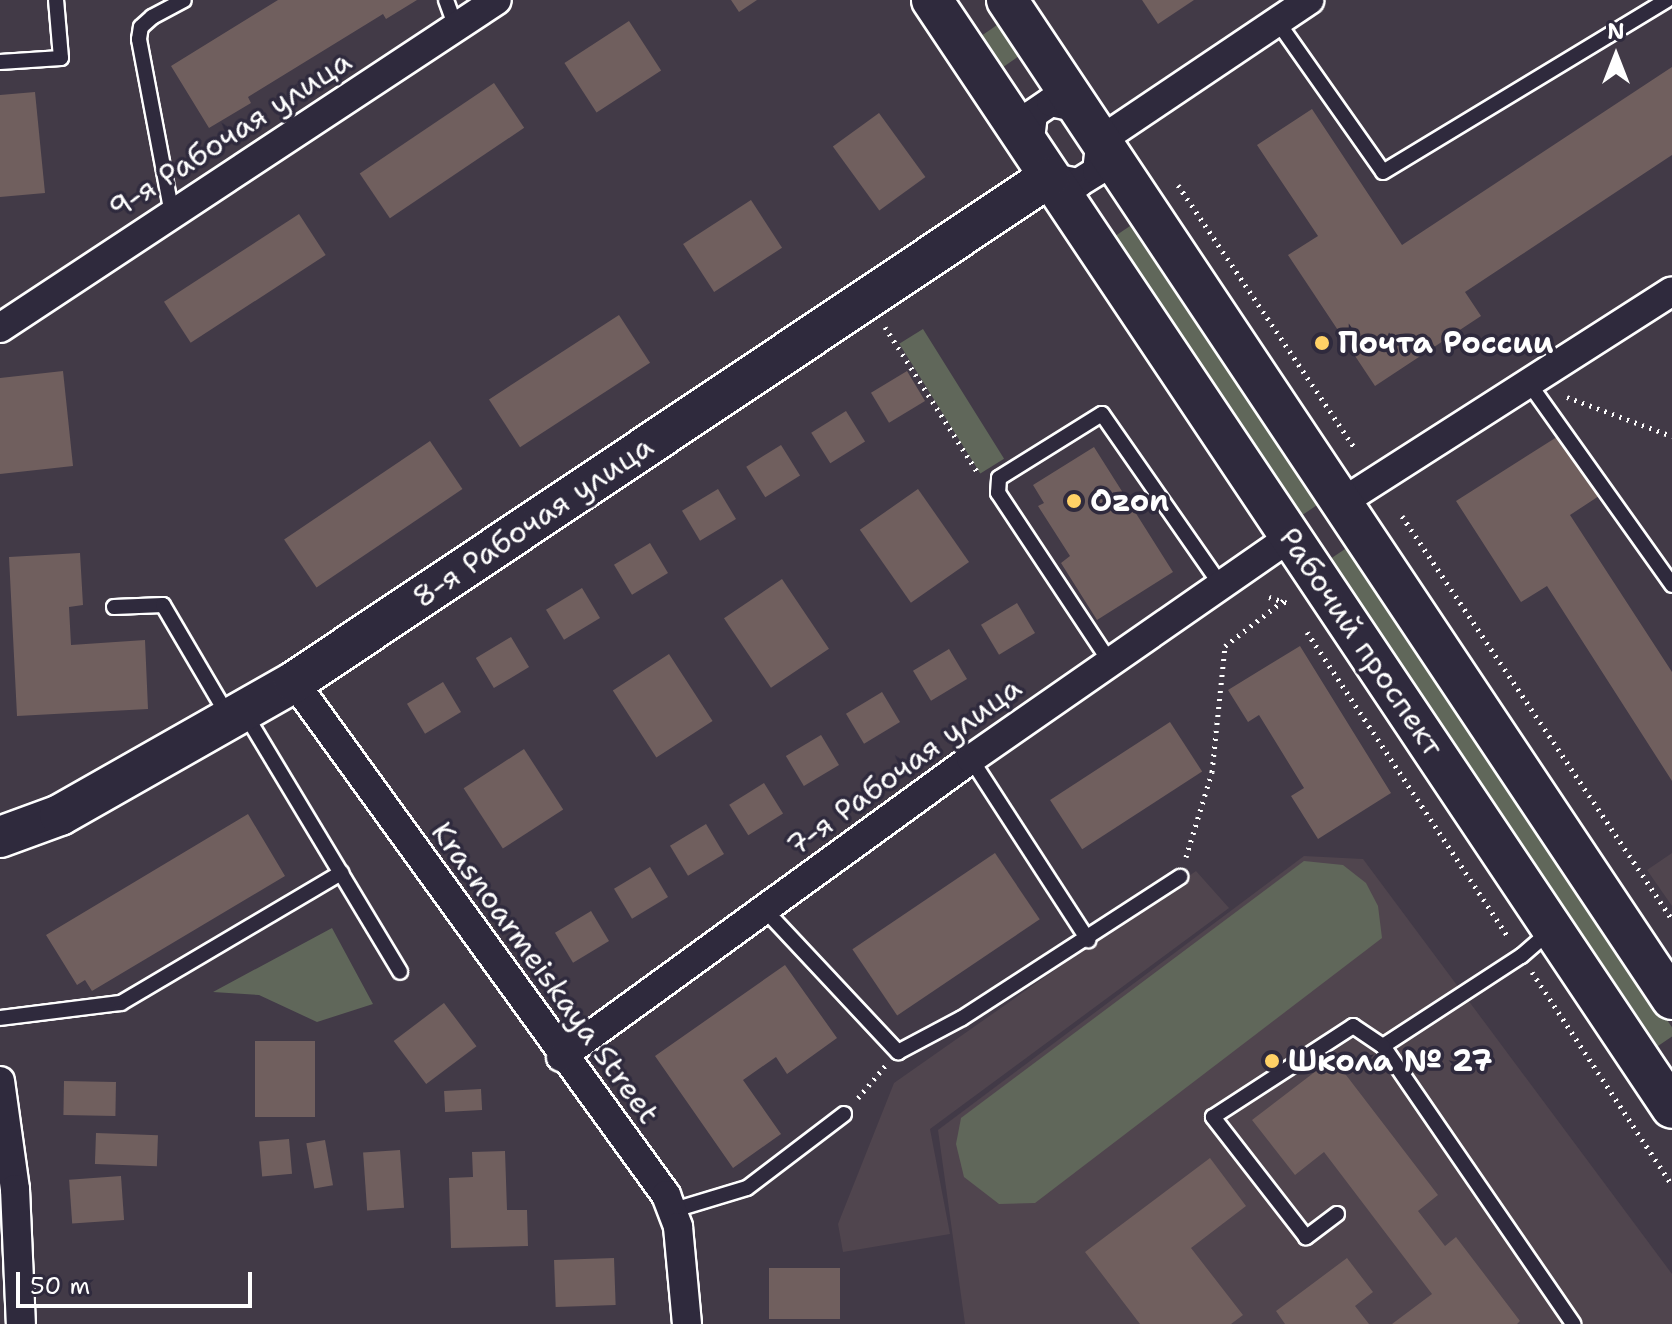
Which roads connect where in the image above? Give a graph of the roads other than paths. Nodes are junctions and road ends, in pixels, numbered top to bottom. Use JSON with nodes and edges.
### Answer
{"nodes":[{"id":1,"x":56,"y":0,"type":"edge"},
{"id":2,"x":184,"y":0,"type":"edge"},
{"id":3,"x":446,"y":0,"type":"edge"},
{"id":4,"x":497,"y":0,"type":"edge"},
{"id":5,"x":932,"y":0,"type":"edge"},
{"id":6,"x":1007,"y":0,"type":"edge"},
{"id":7,"x":1309,"y":0,"type":"edge"},
{"id":8,"x":1667,"y":0,"type":"edge"},
{"id":9,"x":1277,"y":21,"type":"junction"},
{"id":10,"x":456,"y":27,"type":"junction"},
{"id":11,"x":0,"y":62,"type":"edge"},
{"id":12,"x":1090,"y":124,"type":"junction"},
{"id":13,"x":1039,"y":162,"type":"junction"},
{"id":14,"x":172,"y":214,"type":"junction"},
{"id":15,"x":1672,"y":291,"type":"edge"},
{"id":16,"x":0,"y":328,"type":"edge"},
{"id":17,"x":1528,"y":382,"type":"junction"},
{"id":18,"x":1344,"y":501,"type":"junction"},
{"id":19,"x":1291,"y":537,"type":"junction"},
{"id":20,"x":1220,"y":584,"type":"junction"},
{"id":21,"x":1672,"y":585,"type":"edge"},
{"id":22,"x":114,"y":607,"type":"dead end"},
{"id":23,"x":1110,"y":662,"type":"junction"},
{"id":24,"x":294,"y":682,"type":"junction"},
{"id":25,"x":237,"y":715,"type":"junction"},
{"id":26,"x":971,"y":759,"type":"junction"},
{"id":27,"x":0,"y":837,"type":"edge"},
{"id":28,"x":341,"y":873,"type":"junction"},
{"id":29,"x":1180,"y":877,"type":"road end"},
{"id":30,"x":765,"y":910,"type":"junction"},
{"id":31,"x":1552,"y":929,"type":"junction"},
{"id":32,"x":1088,"y":940,"type":"junction"},
{"id":33,"x":400,"y":972,"type":"dead end"},
{"id":34,"x":1672,"y":999,"type":"edge"},
{"id":35,"x":0,"y":1018,"type":"edge"},
{"id":36,"x":1383,"y":1046,"type":"junction"},
{"id":37,"x":561,"y":1057,"type":"junction"},
{"id":38,"x":0,"y":1081,"type":"edge"},
{"id":39,"x":1672,"y":1108,"type":"edge"},
{"id":40,"x":844,"y":1114,"type":"road end"},
{"id":41,"x":674,"y":1210,"type":"junction"},
{"id":42,"x":1337,"y":1214,"type":"dead end"},
{"id":43,"x":21,"y":1324,"type":"edge"},
{"id":44,"x":687,"y":1324,"type":"edge"},
{"id":45,"x":1573,"y":1324,"type":"edge"}],
"edges":[{"from":1,"to":11,"type":"lane"},
{"from":2,"to":14,"type":"lane"},
{"from":3,"to":10,"type":"lane"},
{"from":4,"to":10,"type":"street","name":"9-я Рабочая улица"},
{"from":5,"to":13,"type":"street","name":"Рабочий проспект"},
{"from":6,"to":12,"type":"street","name":"Рабочий проспект"},
{"from":7,"to":9,"type":"street"},
{"from":8,"to":9,"type":"lane"},
{"from":9,"to":12,"type":"street"},
{"from":10,"to":14,"type":"street","name":"9-я Рабочая улица"},
{"from":12,"to":13,"type":"street"},
{"from":12,"to":13,"type":"street"},
{"from":12,"to":18,"type":"street","name":"Рабочий проспект"},
{"from":13,"to":19,"type":"street","name":"Рабочий проспект"},
{"from":13,"to":24,"type":"street","name":"8-я Рабочая улица"},
{"from":14,"to":16,"type":"street","name":"9-я Рабочая улица"},
{"from":15,"to":17,"type":"street"},
{"from":17,"to":18,"type":"street"},
{"from":17,"to":21,"type":"lane"},
{"from":18,"to":34,"type":"street","name":"Рабочий проспект"},
{"from":19,"to":20,"type":"street","name":"7-я Рабочая улица"},
{"from":19,"to":31,"type":"street","name":"Рабочий проспект"},
{"from":20,"to":23,"type":"street","name":"7-я Рабочая улица"},
{"from":20,"to":23,"type":"lane"},
{"from":22,"to":25,"type":"lane"},
{"from":23,"to":26,"type":"street","name":"7-я Рабочая улица"},
{"from":24,"to":25,"type":"street","name":"8-я Рабочая улица"},
{"from":24,"to":37,"type":"street","name":"Krasnoarmeiskaya Street"},
{"from":25,"to":27,"type":"street","name":"8-я Рабочая улица"},
{"from":25,"to":28,"type":"lane"},
{"from":26,"to":30,"type":"street","name":"7-я Рабочая улица"},
{"from":26,"to":32,"type":"lane"},
{"from":28,"to":33,"type":"lane"},
{"from":28,"to":35,"type":"lane"},
{"from":29,"to":32,"type":"lane"},
{"from":30,"to":32,"type":"lane"},
{"from":30,"to":37,"type":"street","name":"7-я Рабочая улица"},
{"from":31,"to":36,"type":"lane"},
{"from":31,"to":39,"type":"street","name":"Рабочий проспект"},
{"from":36,"to":42,"type":"lane"},
{"from":36,"to":45,"type":"lane"},
{"from":37,"to":41,"type":"street","name":"Krasnoarmeiskaya Street"},
{"from":38,"to":43,"type":"street"},
{"from":40,"to":41,"type":"lane"},
{"from":41,"to":44,"type":"street","name":"Krasnoarmeiskaya Street"}]}
